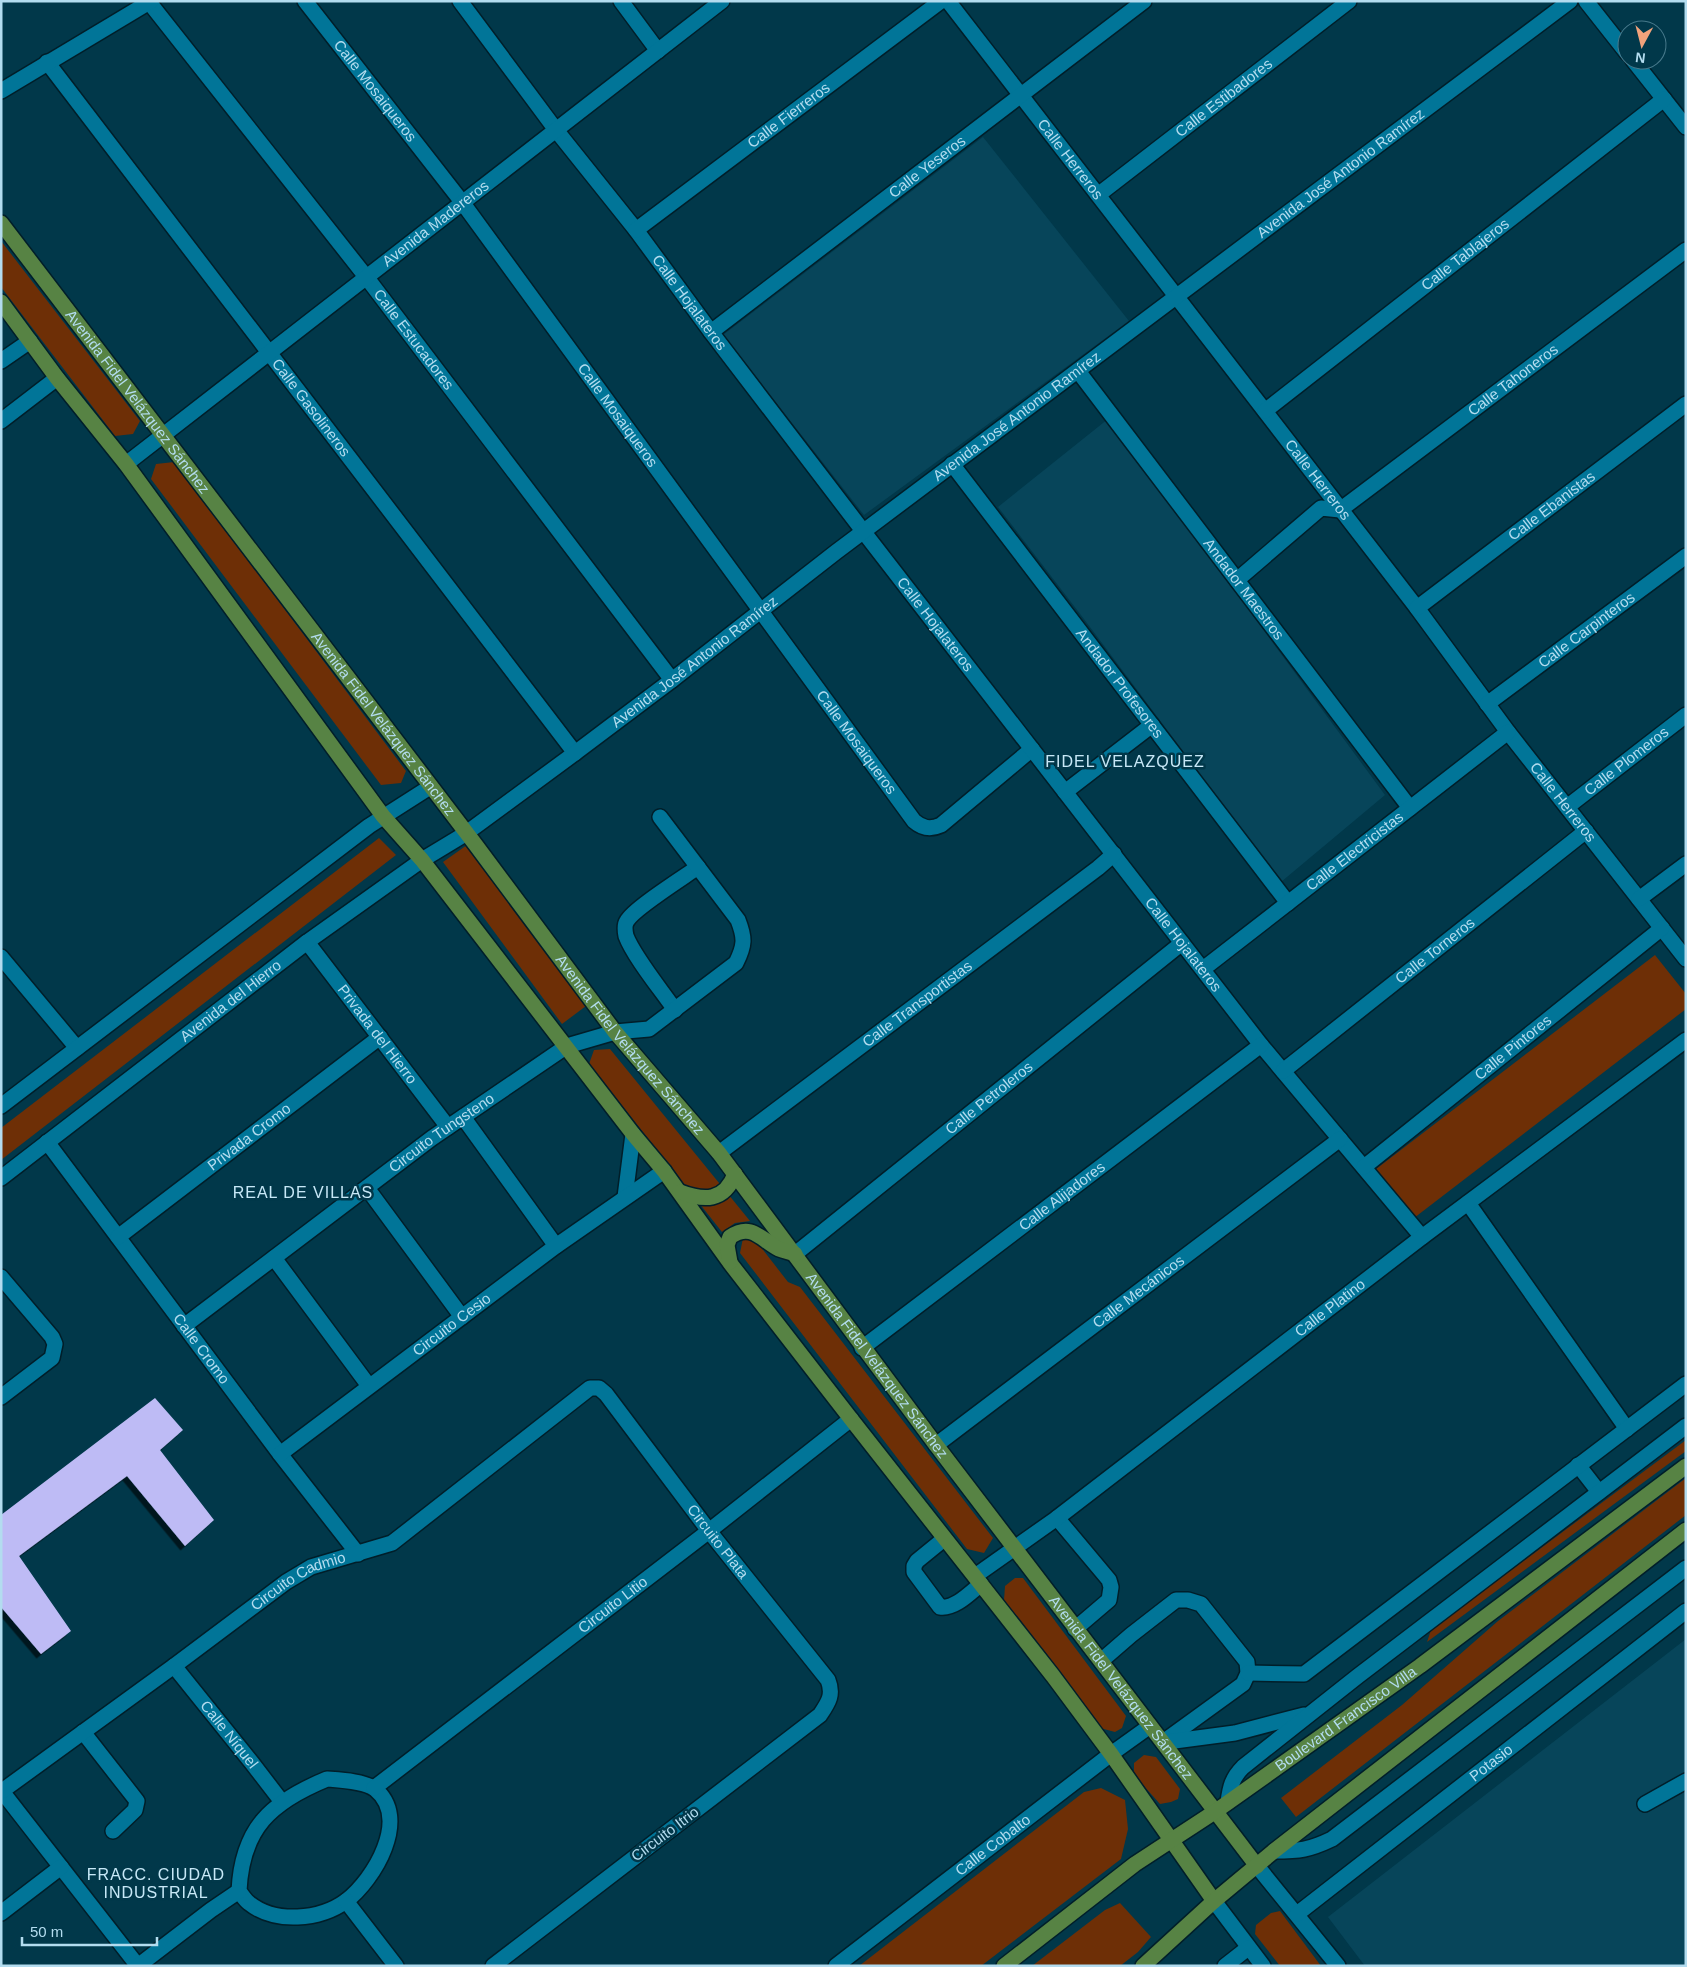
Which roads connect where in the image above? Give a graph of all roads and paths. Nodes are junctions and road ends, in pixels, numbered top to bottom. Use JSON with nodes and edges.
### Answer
{"nodes":[{"id":1,"x":305,"y":1,"type":"edge"},
{"id":2,"x":460,"y":1,"type":"edge"},
{"id":3,"x":621,"y":1,"type":"edge"},
{"id":4,"x":722,"y":1,"type":"edge"},
{"id":5,"x":941,"y":1,"type":"edge"},
{"id":6,"x":948,"y":1,"type":"edge"},
{"id":7,"x":1144,"y":1,"type":"edge"},
{"id":8,"x":1349,"y":1,"type":"edge"},
{"id":9,"x":1570,"y":1,"type":"edge"},
{"id":10,"x":1586,"y":1,"type":"edge"},
{"id":11,"x":150,"y":2,"type":"edge"},
{"id":12,"x":1617,"y":40,"type":"edge"},
{"id":13,"x":658,"y":51,"type":"junction"},
{"id":14,"x":47,"y":62,"type":"junction"},
{"id":15,"x":1641,"y":70,"type":"edge"},
{"id":16,"x":1,"y":91,"type":"edge"},
{"id":17,"x":1022,"y":96,"type":"junction"},
{"id":18,"x":1664,"y":99,"type":"junction"},
{"id":19,"x":1686,"y":127,"type":"edge"},
{"id":20,"x":556,"y":130,"type":"junction"},
{"id":21,"x":1098,"y":195,"type":"junction"},
{"id":22,"x":462,"y":202,"type":"junction"},
{"id":23,"x":1,"y":223,"type":"edge"},
{"id":24,"x":636,"y":230,"type":"junction"},
{"id":25,"x":1686,"y":250,"type":"edge"},
{"id":26,"x":367,"y":278,"type":"junction"},
{"id":27,"x":1176,"y":298,"type":"junction"},
{"id":28,"x":1,"y":302,"type":"edge"},
{"id":29,"x":711,"y":332,"type":"junction"},
{"id":30,"x":30,"y":341,"type":"junction"},
{"id":31,"x":270,"y":354,"type":"junction"},
{"id":32,"x":1,"y":361,"type":"edge"},
{"id":33,"x":1078,"y":371,"type":"junction"},
{"id":34,"x":57,"y":378,"type":"junction"},
{"id":35,"x":1686,"y":404,"type":"edge"},
{"id":36,"x":1265,"y":410,"type":"junction"},
{"id":37,"x":1,"y":421,"type":"edge"},
{"id":38,"x":162,"y":436,"type":"junction"},
{"id":39,"x":126,"y":464,"type":"junction"},
{"id":40,"x":952,"y":464,"type":"junction"},
{"id":41,"x":1340,"y":510,"type":"junction"},
{"id":42,"x":863,"y":531,"type":"junction"},
{"id":43,"x":1686,"y":556,"type":"edge"},
{"id":44,"x":1237,"y":580,"type":"junction"},
{"id":45,"x":1417,"y":608,"type":"junction"},
{"id":46,"x":761,"y":610,"type":"junction"},
{"id":47,"x":672,"y":680,"type":"junction"},
{"id":48,"x":1487,"y":704,"type":"junction"},
{"id":49,"x":1686,"y":715,"type":"edge"},
{"id":50,"x":1152,"y":725,"type":"junction"},
{"id":51,"x":1508,"y":732,"type":"junction"},
{"id":52,"x":1032,"y":749,"type":"junction"},
{"id":53,"x":576,"y":753,"type":"junction"},
{"id":54,"x":430,"y":786,"type":"junction"},
{"id":55,"x":1066,"y":792,"type":"junction"},
{"id":56,"x":1567,"y":807,"type":"junction"},
{"id":57,"x":1410,"y":808,"type":"junction"},
{"id":58,"x":384,"y":816,"type":"junction"},
{"id":59,"x":660,"y":817,"type":"dead end"},
{"id":60,"x":1586,"y":832,"type":"junction"},
{"id":61,"x":465,"y":834,"type":"junction"},
{"id":62,"x":1114,"y":854,"type":"junction"},
{"id":63,"x":422,"y":860,"type":"junction"},
{"id":64,"x":1686,"y":864,"type":"edge"},
{"id":65,"x":698,"y":867,"type":"junction"},
{"id":66,"x":1639,"y":899,"type":"junction"},
{"id":67,"x":1288,"y":903,"type":"junction"},
{"id":68,"x":1662,"y":928,"type":"junction"},
{"id":69,"x":307,"y":942,"type":"junction"},
{"id":70,"x":1182,"y":943,"type":"junction"},
{"id":71,"x":1,"y":957,"type":"edge"},
{"id":72,"x":1686,"y":959,"type":"edge"},
{"id":73,"x":1203,"y":969,"type":"junction"},
{"id":74,"x":675,"y":1010,"type":"junction"},
{"id":75,"x":615,"y":1032,"type":"junction"},
{"id":76,"x":380,"y":1037,"type":"junction"},
{"id":77,"x":1686,"y":1040,"type":"edge"},
{"id":78,"x":1261,"y":1045,"type":"junction"},
{"id":79,"x":567,"y":1046,"type":"junction"},
{"id":80,"x":77,"y":1048,"type":"junction"},
{"id":81,"x":1283,"y":1071,"type":"junction"},
{"id":82,"x":1,"y":1106,"type":"edge"},
{"id":83,"x":463,"y":1117,"type":"junction"},
{"id":84,"x":448,"y":1127,"type":"junction"},
{"id":85,"x":633,"y":1134,"type":"junction"},
{"id":86,"x":1340,"y":1139,"type":"junction"},
{"id":87,"x":47,"y":1142,"type":"junction"},
{"id":88,"x":719,"y":1153,"type":"junction"},
{"id":89,"x":1364,"y":1167,"type":"junction"},
{"id":90,"x":664,"y":1170,"type":"junction"},
{"id":91,"x":735,"y":1174,"type":"junction"},
{"id":92,"x":1,"y":1178,"type":"edge"},
{"id":93,"x":367,"y":1188,"type":"junction"},
{"id":94,"x":680,"y":1192,"type":"junction"},
{"id":95,"x":625,"y":1197,"type":"junction"},
{"id":96,"x":1468,"y":1203,"type":"junction"},
{"id":97,"x":118,"y":1236,"type":"junction"},
{"id":98,"x":1422,"y":1237,"type":"junction"},
{"id":99,"x":556,"y":1246,"type":"junction"},
{"id":100,"x":795,"y":1254,"type":"junction"},
{"id":101,"x":274,"y":1258,"type":"junction"},
{"id":102,"x":730,"y":1263,"type":"junction"},
{"id":103,"x":1,"y":1277,"type":"edge"},
{"id":104,"x":462,"y":1317,"type":"junction"},
{"id":105,"x":184,"y":1326,"type":"junction"},
{"id":106,"x":862,"y":1348,"type":"junction"},
{"id":107,"x":1686,"y":1384,"type":"edge"},
{"id":108,"x":369,"y":1386,"type":"junction"},
{"id":109,"x":599,"y":1388,"type":"joint"},
{"id":110,"x":1,"y":1396,"type":"edge"},
{"id":111,"x":851,"y":1419,"type":"junction"},
{"id":112,"x":1686,"y":1426,"type":"edge"},
{"id":113,"x":1628,"y":1429,"type":"junction"},
{"id":114,"x":936,"y":1445,"type":"junction"},
{"id":115,"x":280,"y":1454,"type":"junction"},
{"id":116,"x":1578,"y":1465,"type":"junction"},
{"id":117,"x":1686,"y":1466,"type":"edge"},
{"id":118,"x":1598,"y":1492,"type":"junction"},
{"id":119,"x":1057,"y":1518,"type":"junction"},
{"id":120,"x":1686,"y":1530,"type":"edge"},
{"id":121,"x":709,"y":1531,"type":"junction"},
{"id":122,"x":944,"y":1539,"type":"junction"},
{"id":123,"x":1014,"y":1549,"type":"junction"},
{"id":124,"x":358,"y":1554,"type":"junction"},
{"id":125,"x":1686,"y":1568,"type":"edge"},
{"id":126,"x":978,"y":1580,"type":"junction"},
{"id":127,"x":1684,"y":1615,"type":"edge"},
{"id":128,"x":1075,"y":1629,"type":"junction"},
{"id":129,"x":1100,"y":1661,"type":"junction"},
{"id":130,"x":174,"y":1666,"type":"junction"},
{"id":131,"x":1248,"y":1674,"type":"junction"},
{"id":132,"x":831,"y":1697,"type":"joint"},
{"id":133,"x":1310,"y":1714,"type":"junction"},
{"id":134,"x":1150,"y":1726,"type":"junction"},
{"id":135,"x":83,"y":1732,"type":"junction"},
{"id":136,"x":1163,"y":1742,"type":"junction"},
{"id":137,"x":1111,"y":1754,"type":"junction"},
{"id":138,"x":1686,"y":1781,"type":"edge"},
{"id":139,"x":374,"y":1788,"type":"junction"},
{"id":140,"x":1,"y":1790,"type":"edge"},
{"id":141,"x":282,"y":1802,"type":"junction"},
{"id":142,"x":1228,"y":1802,"type":"junction"},
{"id":143,"x":1645,"y":1804,"type":"dead end"},
{"id":144,"x":1216,"y":1811,"type":"junction"},
{"id":145,"x":113,"y":1831,"type":"dead end"},
{"id":146,"x":1171,"y":1842,"type":"junction"},
{"id":147,"x":1274,"y":1851,"type":"junction"},
{"id":148,"x":1257,"y":1866,"type":"junction"},
{"id":149,"x":61,"y":1867,"type":"junction"},
{"id":150,"x":239,"y":1891,"type":"junction"},
{"id":151,"x":346,"y":1901,"type":"junction"},
{"id":152,"x":1214,"y":1902,"type":"junction"},
{"id":153,"x":1,"y":1913,"type":"edge"},
{"id":154,"x":1297,"y":1914,"type":"junction"},
{"id":155,"x":1248,"y":1948,"type":"junction"},
{"id":156,"x":138,"y":1966,"type":"edge"},
{"id":157,"x":396,"y":1966,"type":"edge"},
{"id":158,"x":493,"y":1966,"type":"edge"},
{"id":159,"x":836,"y":1966,"type":"edge"},
{"id":160,"x":1004,"y":1966,"type":"edge"},
{"id":161,"x":1143,"y":1966,"type":"edge"},
{"id":162,"x":1225,"y":1966,"type":"edge"},
{"id":163,"x":1263,"y":1966,"type":"edge"},
{"id":164,"x":1338,"y":1966,"type":"edge"}],
"edges":[{"from":1,"to":22,"type":"street","name":"Calle Mosaiqueros"},
{"from":2,"to":20,"type":"street","name":"Calle Hojalateros"},
{"from":3,"to":13,"type":"street"},
{"from":4,"to":13,"type":"street","name":"Avenida Madereros"},
{"from":5,"to":24,"type":"street","name":"Calle Fierreros"},
{"from":6,"to":17,"type":"street","name":"Calle Herreros"},
{"from":7,"to":17,"type":"street","name":"Calle Yeseros"},
{"from":8,"to":21,"type":"street","name":"Calle Estibadores"},
{"from":9,"to":27,"type":"street","name":"Avenida José Antonio Ramírez"},
{"from":10,"to":12,"type":"street"},
{"from":11,"to":14,"type":"street"},
{"from":11,"to":26,"type":"street","name":"Calle Estucadores"},
{"from":13,"to":20,"type":"street","name":"Avenida Madereros"},
{"from":14,"to":16,"type":"street"},
{"from":14,"to":31,"type":"street","name":"Calle Gasolineros"},
{"from":15,"to":18,"type":"street"},
{"from":17,"to":21,"type":"street","name":"Calle Herreros"},
{"from":17,"to":29,"type":"street","name":"Calle Yeseros"},
{"from":18,"to":19,"type":"street"},
{"from":18,"to":36,"type":"street","name":"Calle Tablajeros"},
{"from":20,"to":22,"type":"street","name":"Avenida Madereros"},
{"from":20,"to":24,"type":"street","name":"Calle Hojalateros"},
{"from":21,"to":27,"type":"street","name":"Calle Herreros"},
{"from":22,"to":26,"type":"street","name":"Avenida Madereros"},
{"from":22,"to":46,"type":"street","name":"Calle Mosaiqueros"},
{"from":23,"to":38,"type":"main road","name":"Avenida Fidel Velázquez Sánchez"},
{"from":24,"to":29,"type":"street","name":"Calle Hojalateros"},
{"from":25,"to":41,"type":"street","name":"Calle Tahoneros"},
{"from":26,"to":31,"type":"street","name":"Avenida Madereros"},
{"from":26,"to":47,"type":"street","name":"Calle Estucadores"},
{"from":27,"to":33,"type":"street","name":"Avenida José Antonio Ramírez"},
{"from":27,"to":36,"type":"street","name":"Calle Herreros"},
{"from":28,"to":30,"type":"main road"},
{"from":29,"to":42,"type":"street","name":"Calle Hojalateros"},
{"from":30,"to":32,"type":"street"},
{"from":30,"to":34,"type":"main road"},
{"from":31,"to":38,"type":"street","name":"Avenida Madereros"},
{"from":31,"to":53,"type":"street","name":"Calle Gasolineros"},
{"from":33,"to":40,"type":"street","name":"Avenida José Antonio Ramírez"},
{"from":33,"to":44,"type":"street","name":"Andador Maestros"},
{"from":34,"to":37,"type":"street"},
{"from":34,"to":39,"type":"main road"},
{"from":35,"to":45,"type":"street","name":"Calle Ebanistas"},
{"from":36,"to":41,"type":"street","name":"Calle Herreros"},
{"from":38,"to":39,"type":"street","name":"Avenida Madereros"},
{"from":38,"to":54,"type":"main road","name":"Avenida Fidel Velázquez Sánchez"},
{"from":39,"to":58,"type":"main road"},
{"from":40,"to":42,"type":"street","name":"Avenida José Antonio Ramírez"},
{"from":40,"to":50,"type":"street","name":"Andador Profesores"},
{"from":41,"to":44,"type":"street"},
{"from":41,"to":45,"type":"street","name":"Calle Herreros"},
{"from":42,"to":46,"type":"street","name":"Avenida José Antonio Ramírez"},
{"from":42,"to":52,"type":"street","name":"Calle Hojalateros"},
{"from":43,"to":48,"type":"street","name":"Calle Carpinteros"},
{"from":44,"to":57,"type":"street","name":"Andador Maestros"},
{"from":45,"to":48,"type":"street","name":"Calle Herreros"},
{"from":46,"to":47,"type":"street","name":"Avenida José Antonio Ramírez"},
{"from":46,"to":52,"type":"street","name":"Calle Mosaiqueros"},
{"from":47,"to":53,"type":"street","name":"Avenida José Antonio Ramírez"},
{"from":48,"to":51,"type":"street","name":"Calle Herreros"},
{"from":49,"to":56,"type":"street","name":"Calle Plomeros"},
{"from":50,"to":55,"type":"street"},
{"from":50,"to":67,"type":"street","name":"Andador Profesores"},
{"from":51,"to":56,"type":"street","name":"Calle Herreros"},
{"from":51,"to":57,"type":"street","name":"Calle Electricistas"},
{"from":52,"to":55,"type":"street","name":"Calle Hojalateros"},
{"from":53,"to":61,"type":"street","name":"Avenida José Antonio Ramírez"},
{"from":54,"to":58,"type":"street"},
{"from":54,"to":61,"type":"main road","name":"Avenida Fidel Velázquez Sánchez"},
{"from":55,"to":62,"type":"street","name":"Calle Hojalateros"},
{"from":56,"to":60,"type":"street","name":"Calle Herreros"},
{"from":57,"to":67,"type":"street","name":"Calle Electricistas"},
{"from":58,"to":63,"type":"main road"},
{"from":58,"to":80,"type":"street"},
{"from":59,"to":65,"type":"street","name":"Circuito Tungsteno"},
{"from":60,"to":66,"type":"street","name":"Calle Herreros"},
{"from":60,"to":81,"type":"street","name":"Calle Torneros"},
{"from":61,"to":63,"type":"street","name":"Avenida del Hierro"},
{"from":61,"to":75,"type":"main road","name":"Avenida Fidel Velázquez Sánchez"},
{"from":62,"to":70,"type":"street","name":"Calle Hojalateros"},
{"from":62,"to":88,"type":"street","name":"Calle Transportistas"},
{"from":63,"to":69,"type":"street","name":"Avenida del Hierro"},
{"from":63,"to":79,"type":"main road"},
{"from":64,"to":66,"type":"street"},
{"from":65,"to":74,"type":"street","name":"Circuito Tungsteno"},
{"from":65,"to":74,"type":"street"},
{"from":66,"to":68,"type":"street","name":"Calle Herreros"},
{"from":67,"to":73,"type":"street","name":"Calle Electricistas"},
{"from":68,"to":72,"type":"street","name":"Calle Herreros"},
{"from":68,"to":89,"type":"street","name":"Calle Pintores"},
{"from":69,"to":76,"type":"street","name":"Privada del Hierro"},
{"from":69,"to":87,"type":"street","name":"Avenida del Hierro"},
{"from":70,"to":73,"type":"street","name":"Calle Hojalateros"},
{"from":70,"to":100,"type":"street","name":"Calle Petroleros"},
{"from":71,"to":80,"type":"street"},
{"from":73,"to":78,"type":"street","name":"Calle Hojalateros"},
{"from":74,"to":75,"type":"street","name":"Circuito Tungsteno"},
{"from":75,"to":79,"type":"street","name":"Circuito Tungsteno"},
{"from":75,"to":88,"type":"main road","name":"Avenida Fidel Velázquez Sánchez"},
{"from":76,"to":84,"type":"street","name":"Privada del Hierro"},
{"from":76,"to":97,"type":"street","name":"Privada Cromo"},
{"from":77,"to":96,"type":"street","name":"Calle Platino"},
{"from":78,"to":81,"type":"street","name":"Calle Hojalateros"},
{"from":78,"to":106,"type":"street","name":"Calle Alijadores"},
{"from":79,"to":83,"type":"street","name":"Circuito Tungsteno"},
{"from":79,"to":85,"type":"main road"},
{"from":80,"to":82,"type":"street"},
{"from":81,"to":86,"type":"street","name":"Calle Hojalateros"},
{"from":83,"to":84,"type":"street","name":"Circuito Tungsteno"},
{"from":83,"to":99,"type":"street"},
{"from":84,"to":93,"type":"street","name":"Circuito Tungsteno"},
{"from":85,"to":90,"type":"main road"},
{"from":85,"to":95,"type":"street"},
{"from":86,"to":89,"type":"street","name":"Calle Hojalateros"},
{"from":86,"to":114,"type":"street","name":"Calle Mecánicos"},
{"from":87,"to":92,"type":"street","name":"Avenida del Hierro"},
{"from":87,"to":97,"type":"street","name":"Calle Cromo"},
{"from":88,"to":91,"type":"main road","name":"Avenida Fidel Velázquez Sánchez"},
{"from":89,"to":98,"type":"street","name":"Calle Hojalateros"},
{"from":90,"to":94,"type":"main road"},
{"from":90,"to":95,"type":"street","name":"Circuito Cesio"},
{"from":91,"to":94,"type":"main road"},
{"from":91,"to":100,"type":"main road","name":"Avenida Fidel Velázquez Sánchez"},
{"from":93,"to":101,"type":"street","name":"Circuito Tungsteno"},
{"from":93,"to":104,"type":"street"},
{"from":94,"to":102,"type":"main road"},
{"from":95,"to":99,"type":"street","name":"Circuito Cesio"},
{"from":96,"to":98,"type":"street","name":"Calle Platino"},
{"from":96,"to":113,"type":"street"},
{"from":97,"to":105,"type":"street","name":"Calle Cromo"},
{"from":98,"to":119,"type":"street","name":"Calle Platino"},
{"from":99,"to":104,"type":"street","name":"Circuito Cesio"},
{"from":100,"to":102,"type":"main road"},
{"from":100,"to":106,"type":"main road","name":"Avenida Fidel Velázquez Sánchez"},
{"from":101,"to":105,"type":"street","name":"Circuito Tungsteno"},
{"from":101,"to":108,"type":"street"},
{"from":102,"to":111,"type":"main road"},
{"from":103,"to":110,"type":"street"},
{"from":104,"to":108,"type":"street","name":"Circuito Cesio"},
{"from":105,"to":115,"type":"street","name":"Calle Cromo"},
{"from":106,"to":114,"type":"main road","name":"Avenida Fidel Velázquez Sánchez"},
{"from":107,"to":113,"type":"street"},
{"from":108,"to":115,"type":"street","name":"Circuito Cesio"},
{"from":109,"to":121,"type":"street","name":"Circuito Plata"},
{"from":109,"to":124,"type":"street","name":"Circuito Cadmio"},
{"from":111,"to":121,"type":"street","name":"Circuito Litio"},
{"from":111,"to":122,"type":"main road"},
{"from":112,"to":118,"type":"street"},
{"from":113,"to":116,"type":"street"},
{"from":114,"to":123,"type":"main road","name":"Avenida Fidel Velázquez Sánchez"},
{"from":115,"to":124,"type":"street","name":"Calle Cromo"},
{"from":116,"to":118,"type":"street"},
{"from":116,"to":131,"type":"street"},
{"from":117,"to":142,"type":"main road","name":"Boulevard Francisco Villa"},
{"from":118,"to":133,"type":"street"},
{"from":119,"to":123,"type":"street","name":"Calle Platino"},
{"from":119,"to":128,"type":"street"},
{"from":120,"to":147,"type":"main road"},
{"from":121,"to":132,"type":"street","name":"Circuito Plata"},
{"from":121,"to":139,"type":"street","name":"Circuito Litio"},
{"from":122,"to":126,"type":"main road"},
{"from":122,"to":126,"type":"street","name":"Calle Platino"},
{"from":123,"to":126,"type":"street","name":"Calle Platino"},
{"from":123,"to":128,"type":"main road","name":"Avenida Fidel Velázquez Sánchez"},
{"from":124,"to":130,"type":"street","name":"Circuito Cadmio"},
{"from":125,"to":147,"type":"street"},
{"from":126,"to":137,"type":"main road"},
{"from":127,"to":154,"type":"street","name":"Potasio"},
{"from":128,"to":129,"type":"main road","name":"Avenida Fidel Velázquez Sánchez"},
{"from":129,"to":131,"type":"street"},
{"from":129,"to":134,"type":"main road","name":"Avenida Fidel Velázquez Sánchez"},
{"from":130,"to":135,"type":"street","name":"Circuito Cadmio"},
{"from":130,"to":141,"type":"street","name":"Calle Níquel"},
{"from":131,"to":136,"type":"street"},
{"from":132,"to":158,"type":"street","name":"Circuito Itrio"},
{"from":133,"to":136,"type":"street"},
{"from":133,"to":142,"type":"street"},
{"from":134,"to":136,"type":"main road","name":"Avenida Fidel Velázquez Sánchez"},
{"from":134,"to":137,"type":"street","name":"Calle Cobalto"},
{"from":135,"to":140,"type":"street","name":"Circuito Cadmio"},
{"from":135,"to":145,"type":"street"},
{"from":136,"to":144,"type":"main road","name":"Avenida Fidel Velázquez Sánchez"},
{"from":137,"to":146,"type":"main road"},
{"from":137,"to":159,"type":"street","name":"Calle Cobalto"},
{"from":138,"to":143,"type":"street"},
{"from":139,"to":141,"type":"street"},
{"from":139,"to":151,"type":"street"},
{"from":140,"to":149,"type":"street"},
{"from":141,"to":150,"type":"street"},
{"from":142,"to":144,"type":"main road","name":"Boulevard Francisco Villa"},
{"from":144,"to":146,"type":"main road","name":"Boulevard Francisco Villa"},
{"from":144,"to":148,"type":"main road","name":"Avenida Fidel Velázquez Sánchez"},
{"from":146,"to":152,"type":"main road"},
{"from":146,"to":160,"type":"main road","name":"Boulevard Francisco Villa"},
{"from":147,"to":148,"type":"main road"},
{"from":148,"to":152,"type":"main road"},
{"from":148,"to":154,"type":"street"},
{"from":149,"to":153,"type":"street"},
{"from":149,"to":156,"type":"street"},
{"from":150,"to":151,"type":"street"},
{"from":150,"to":156,"type":"street"},
{"from":151,"to":157,"type":"street"},
{"from":152,"to":155,"type":"street"},
{"from":152,"to":161,"type":"main road"},
{"from":154,"to":164,"type":"street"},
{"from":155,"to":162,"type":"street"},
{"from":155,"to":163,"type":"street"}]}
